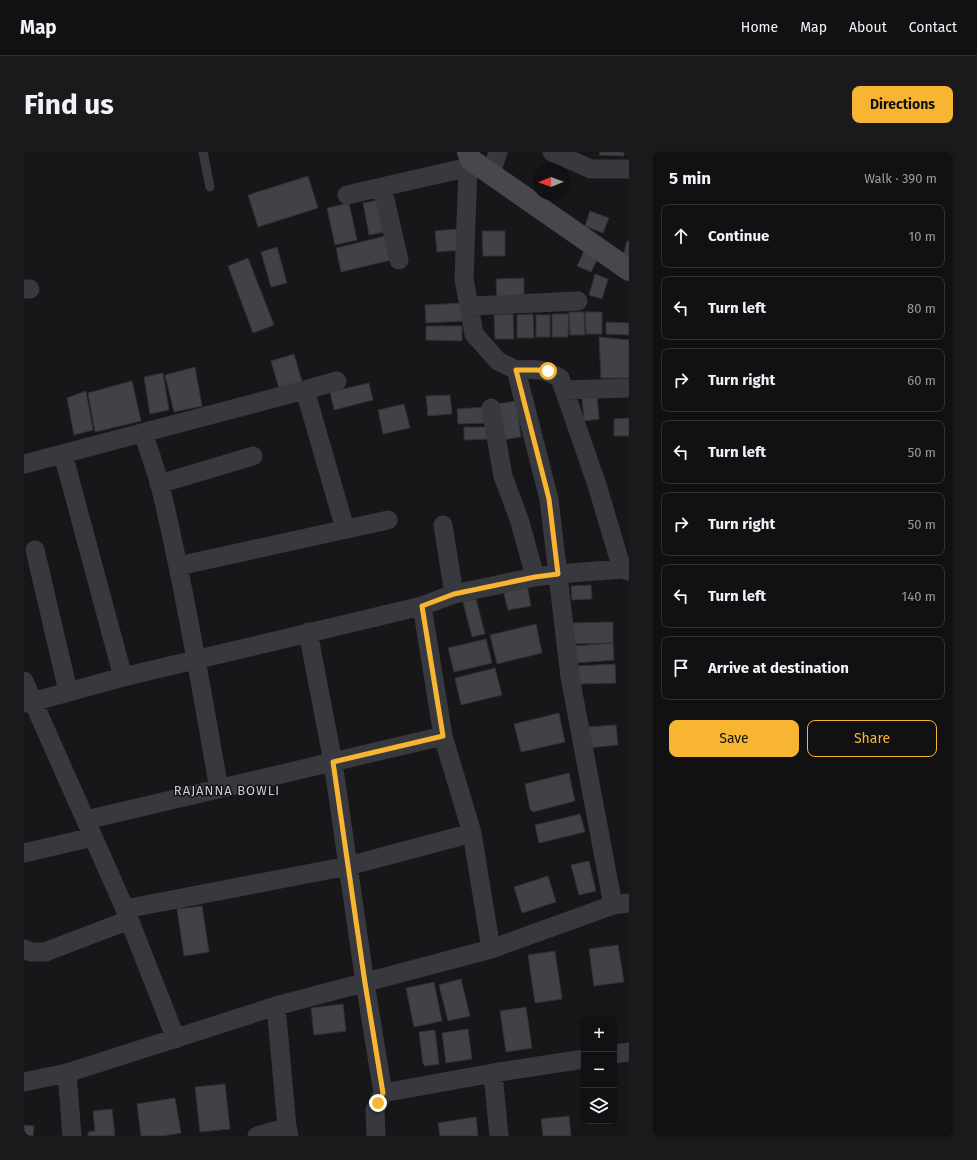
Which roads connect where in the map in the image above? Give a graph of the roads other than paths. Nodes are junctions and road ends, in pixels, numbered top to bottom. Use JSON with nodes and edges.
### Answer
{"nodes":[{"id":1,"x":203,"y":152,"type":"edge"},
{"id":2,"x":498,"y":152,"type":"edge"},
{"id":3,"x":552,"y":152,"type":"edge"},
{"id":4,"x":476,"y":164,"type":"edge"},
{"id":5,"x":629,"y":169,"type":"edge"},
{"id":6,"x":210,"y":187,"type":"dead end"},
{"id":7,"x":382,"y":187,"type":"junction"},
{"id":8,"x":347,"y":195,"type":"dead end"},
{"id":9,"x":398,"y":260,"type":"dead end"},
{"id":10,"x":629,"y":270,"type":"edge"},
{"id":11,"x":578,"y":301,"type":"dead end"},
{"id":12,"x":470,"y":306,"type":"junction"},
{"id":13,"x":516,"y":370,"type":"junction"},
{"id":14,"x":337,"y":381,"type":"dead end"},
{"id":15,"x":629,"y":388,"type":"edge"},
{"id":16,"x":305,"y":390,"type":"junction"},
{"id":17,"x":565,"y":390,"type":"junction"},
{"id":18,"x":491,"y":408,"type":"dead end"},
{"id":19,"x":143,"y":433,"type":"junction"},
{"id":20,"x":63,"y":454,"type":"junction"},
{"id":21,"x":253,"y":456,"type":"dead end"},
{"id":22,"x":24,"y":464,"type":"edge"},
{"id":23,"x":159,"y":484,"type":"junction"},
{"id":24,"x":388,"y":520,"type":"dead end"},
{"id":25,"x":443,"y":525,"type":"dead end"},
{"id":26,"x":345,"y":528,"type":"junction"},
{"id":27,"x":35,"y":550,"type":"dead end"},
{"id":28,"x":178,"y":566,"type":"junction"},
{"id":29,"x":626,"y":570,"type":"edge"},
{"id":30,"x":558,"y":574,"type":"junction"},
{"id":31,"x":535,"y":577,"type":"junction"},
{"id":32,"x":454,"y":594,"type":"junction"},
{"id":33,"x":422,"y":606,"type":"junction"},
{"id":34,"x":308,"y":632,"type":"junction"},
{"id":35,"x":196,"y":660,"type":"junction"},
{"id":36,"x":123,"y":677,"type":"junction"},
{"id":37,"x":24,"y":681,"type":"edge"},
{"id":38,"x":68,"y":691,"type":"junction"},
{"id":39,"x":28,"y":703,"type":"edge"},
{"id":40,"x":443,"y":736,"type":"junction"},
{"id":41,"x":333,"y":762,"type":"junction"},
{"id":42,"x":219,"y":789,"type":"junction"},
{"id":43,"x":90,"y":828,"type":"junction"},
{"id":44,"x":472,"y":833,"type":"junction"},
{"id":45,"x":24,"y":853,"type":"edge"},
{"id":46,"x":348,"y":866,"type":"junction"},
{"id":47,"x":621,"y":904,"type":"edge"},
{"id":48,"x":127,"y":915,"type":"junction"},
{"id":49,"x":24,"y":949,"type":"edge"},
{"id":50,"x":491,"y":950,"type":"junction"},
{"id":51,"x":365,"y":983,"type":"junction"},
{"id":52,"x":276,"y":1006,"type":"junction"},
{"id":53,"x":176,"y":1039,"type":"junction"},
{"id":54,"x":629,"y":1052,"type":"edge"},
{"id":55,"x":617,"y":1054,"type":"edge"},
{"id":56,"x":581,"y":1059,"type":"edge"},
{"id":57,"x":67,"y":1073,"type":"junction"},
{"id":58,"x":493,"y":1073,"type":"junction"},
{"id":59,"x":24,"y":1082,"type":"edge"},
{"id":60,"x":383,"y":1093,"type":"junction"},
{"id":61,"x":288,"y":1132,"type":"edge"},
{"id":62,"x":72,"y":1136,"type":"edge"},
{"id":63,"x":258,"y":1136,"type":"edge"},
{"id":64,"x":376,"y":1136,"type":"edge"},
{"id":65,"x":499,"y":1136,"type":"edge"}],
"edges":[{"from":1,"to":6,"type":"lane"},
{"from":2,"to":4,"type":"street"},
{"from":3,"to":5,"type":"street"},
{"from":4,"to":7,"type":"street"},
{"from":4,"to":10,"type":"street"},
{"from":4,"to":12,"type":"street"},
{"from":7,"to":8,"type":"street"},
{"from":7,"to":9,"type":"street"},
{"from":11,"to":12,"type":"street"},
{"from":12,"to":13,"type":"street"},
{"from":13,"to":17,"type":"street"},
{"from":13,"to":30,"type":"street"},
{"from":14,"to":16,"type":"street"},
{"from":15,"to":17,"type":"street"},
{"from":16,"to":19,"type":"street"},
{"from":16,"to":26,"type":"street"},
{"from":17,"to":29,"type":"street"},
{"from":18,"to":31,"type":"street"},
{"from":19,"to":20,"type":"street"},
{"from":19,"to":23,"type":"street"},
{"from":20,"to":22,"type":"street"},
{"from":20,"to":36,"type":"street"},
{"from":21,"to":23,"type":"street"},
{"from":23,"to":28,"type":"street"},
{"from":24,"to":26,"type":"street"},
{"from":25,"to":32,"type":"street"},
{"from":26,"to":28,"type":"street"},
{"from":27,"to":38,"type":"street"},
{"from":28,"to":35,"type":"street"},
{"from":29,"to":30,"type":"street"},
{"from":30,"to":31,"type":"street"},
{"from":30,"to":47,"type":"street"},
{"from":31,"to":32,"type":"street"},
{"from":32,"to":33,"type":"street"},
{"from":33,"to":34,"type":"street"},
{"from":33,"to":40,"type":"street"},
{"from":34,"to":35,"type":"street"},
{"from":34,"to":41,"type":"street"},
{"from":35,"to":36,"type":"street"},
{"from":35,"to":42,"type":"street"},
{"from":36,"to":38,"type":"street"},
{"from":37,"to":39,"type":"street"},
{"from":38,"to":39,"type":"street"},
{"from":39,"to":43,"type":"street"},
{"from":40,"to":41,"type":"street"},
{"from":40,"to":44,"type":"street"},
{"from":41,"to":42,"type":"street"},
{"from":41,"to":46,"type":"street"},
{"from":42,"to":43,"type":"street"},
{"from":43,"to":45,"type":"street"},
{"from":43,"to":48,"type":"street"},
{"from":44,"to":46,"type":"street"},
{"from":44,"to":50,"type":"street"},
{"from":46,"to":48,"type":"street"},
{"from":46,"to":51,"type":"street"},
{"from":47,"to":50,"type":"street"},
{"from":48,"to":49,"type":"street"},
{"from":48,"to":53,"type":"street"},
{"from":50,"to":51,"type":"street"},
{"from":51,"to":52,"type":"street"},
{"from":51,"to":60,"type":"street"},
{"from":52,"to":53,"type":"street"},
{"from":52,"to":61,"type":"street"},
{"from":53,"to":57,"type":"street"},
{"from":54,"to":55,"type":"street"},
{"from":56,"to":58,"type":"street"},
{"from":57,"to":59,"type":"street"},
{"from":57,"to":62,"type":"street"},
{"from":58,"to":60,"type":"street"},
{"from":58,"to":65,"type":"street"},
{"from":60,"to":64,"type":"street"},
{"from":61,"to":63,"type":"street"}]}
